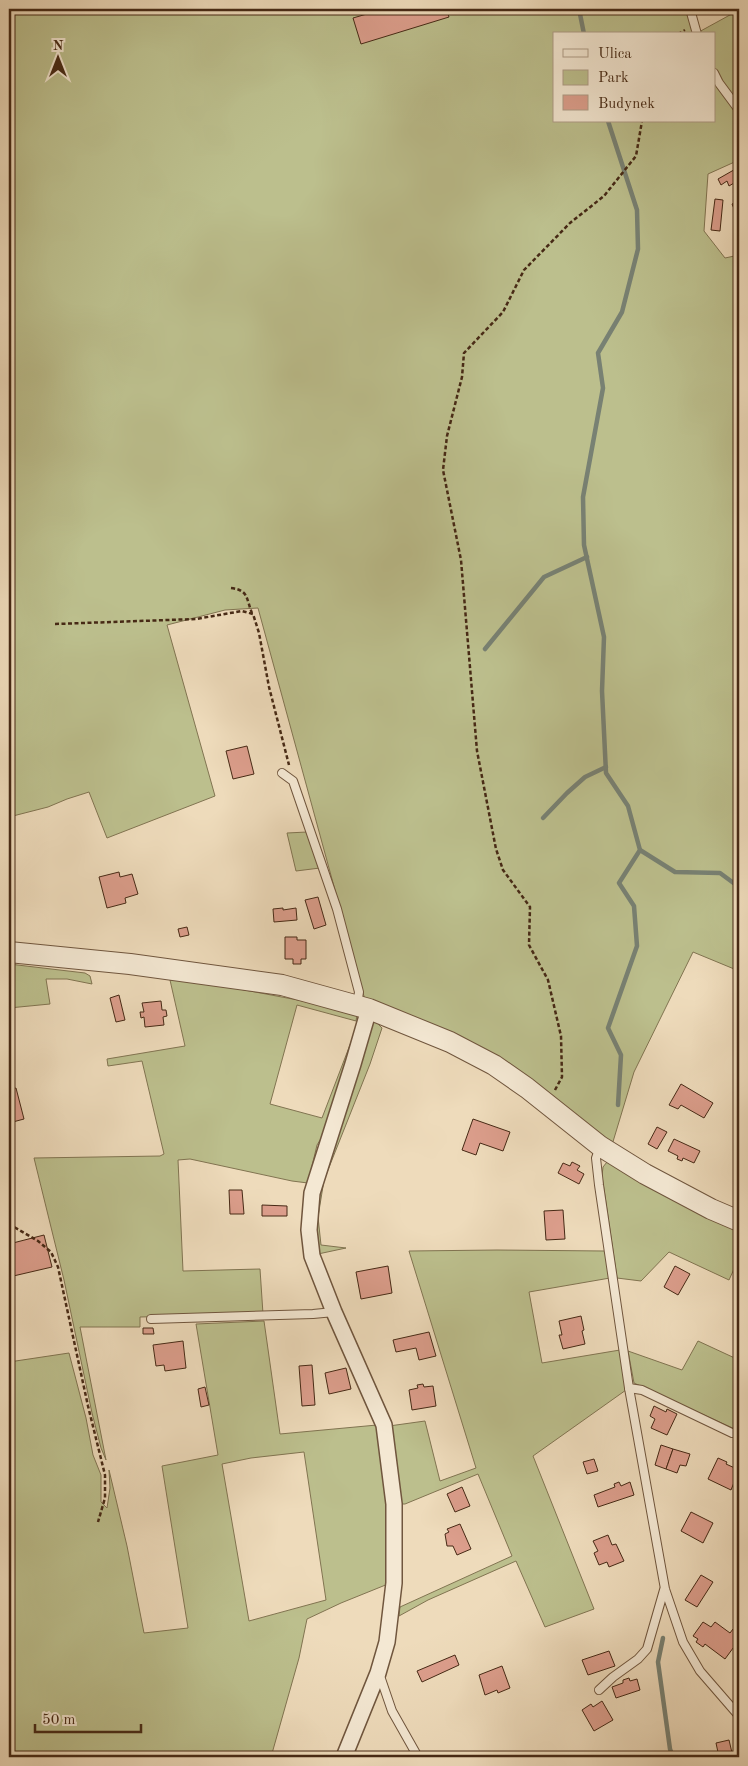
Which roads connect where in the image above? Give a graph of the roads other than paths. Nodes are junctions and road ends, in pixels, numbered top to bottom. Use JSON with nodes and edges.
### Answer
{"nodes":[{"id":1,"x":690,"y":9,"type":"edge"},
{"id":2,"x":696,"y":32,"type":"edge"},
{"id":3,"x":716,"y":77,"type":"edge"},
{"id":4,"x":739,"y":110,"type":"edge"},
{"id":5,"x":282,"y":773,"type":"dead end"},
{"id":6,"x":9,"y":952,"type":"edge"},
{"id":7,"x":363,"y":1007,"type":"junction"},
{"id":8,"x":600,"y":1146,"type":"junction"},
{"id":9,"x":739,"y":1221,"type":"edge"},
{"id":10,"x":334,"y":1312,"type":"junction"},
{"id":11,"x":151,"y":1319,"type":"dead end"},
{"id":12,"x":629,"y":1388,"type":"junction"},
{"id":13,"x":732,"y":1433,"type":"dead end"},
{"id":14,"x":664,"y":1589,"type":"junction"},
{"id":15,"x":378,"y":1672,"type":"junction"},
{"id":16,"x":599,"y":1690,"type":"dead end"},
{"id":17,"x":739,"y":1716,"type":"edge"},
{"id":18,"x":344,"y":1757,"type":"edge"},
{"id":19,"x":418,"y":1757,"type":"edge"}],
"edges":[{"from":1,"to":2,"type":"lane"},
{"from":3,"to":4,"type":"lane"},
{"from":5,"to":7,"type":"lane"},
{"from":6,"to":7,"type":"street"},
{"from":7,"to":8,"type":"street"},
{"from":7,"to":10,"type":"street"},
{"from":8,"to":9,"type":"street"},
{"from":8,"to":12,"type":"lane"},
{"from":10,"to":11,"type":"lane"},
{"from":10,"to":15,"type":"street"},
{"from":12,"to":13,"type":"lane"},
{"from":12,"to":14,"type":"lane"},
{"from":14,"to":16,"type":"lane"},
{"from":14,"to":17,"type":"lane"},
{"from":15,"to":18,"type":"street"},
{"from":15,"to":19,"type":"lane"}]}
